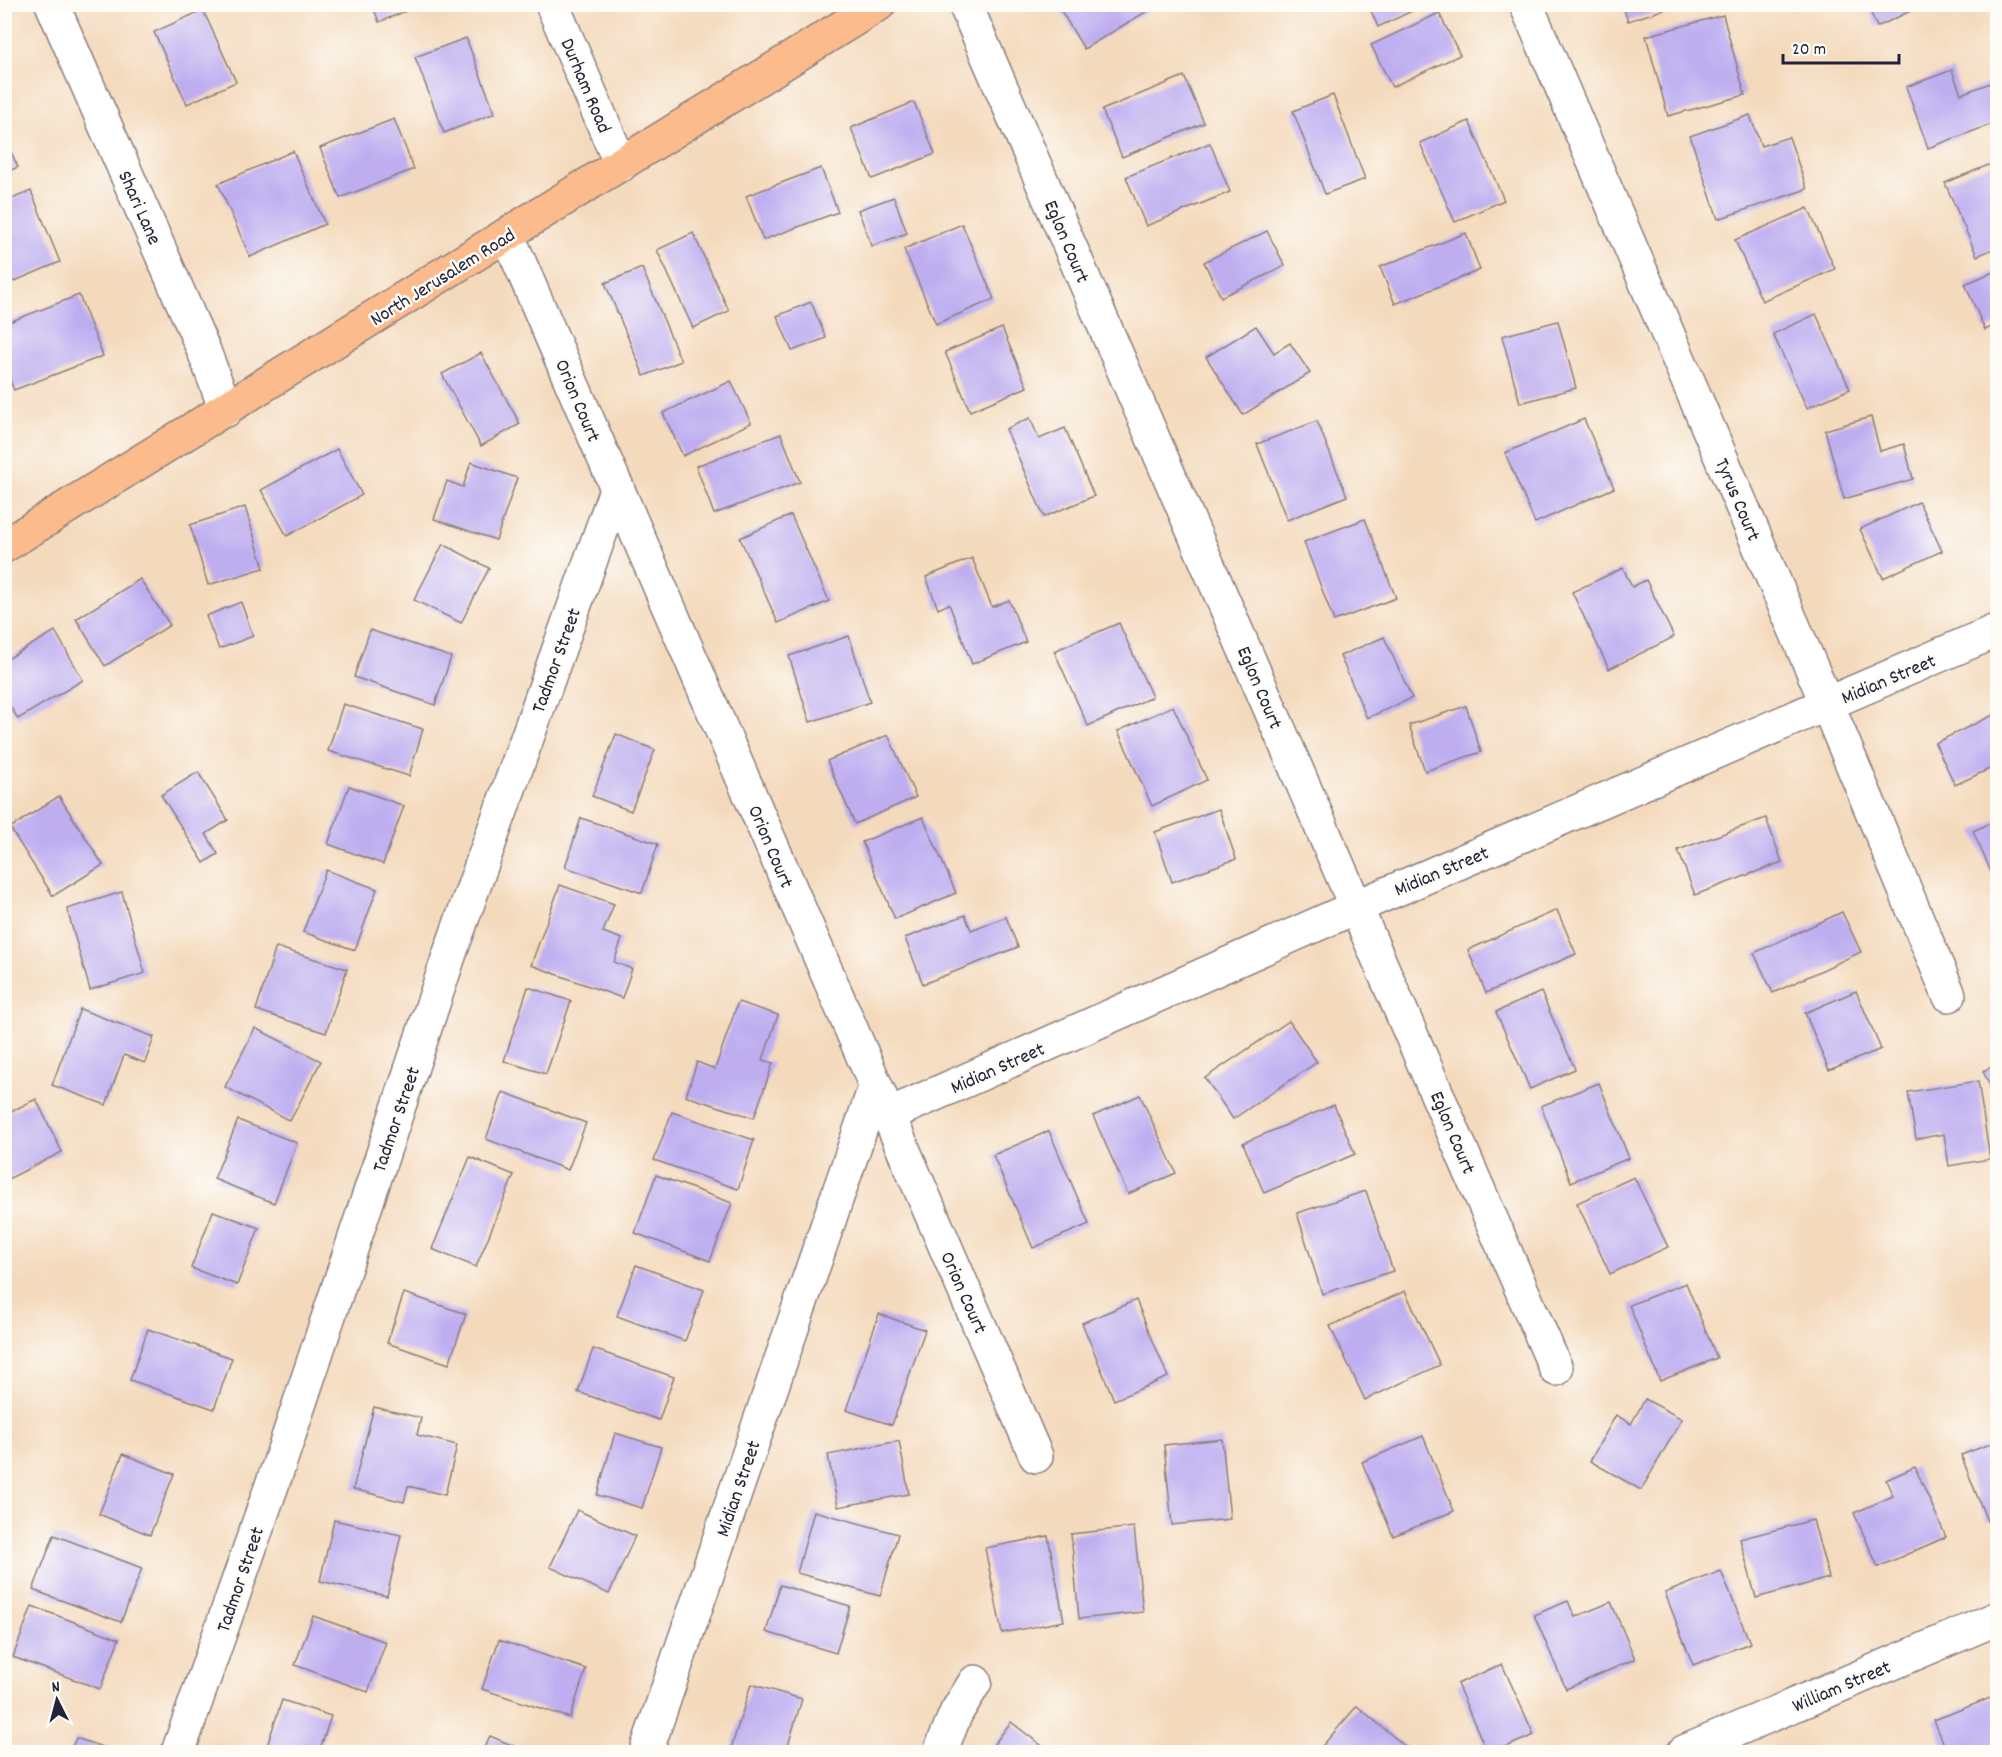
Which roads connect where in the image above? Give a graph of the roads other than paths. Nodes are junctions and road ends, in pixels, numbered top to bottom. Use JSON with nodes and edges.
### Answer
{"nodes":[{"id":1,"x":52,"y":4,"type":"edge"},
{"id":2,"x":552,"y":4,"type":"edge"},
{"id":3,"x":879,"y":4,"type":"edge"},
{"id":4,"x":965,"y":4,"type":"edge"},
{"id":5,"x":1526,"y":4,"type":"edge"},
{"id":6,"x":621,"y":165,"type":"junction"},
{"id":7,"x":508,"y":236,"type":"junction"},
{"id":8,"x":226,"y":410,"type":"junction"},
{"id":9,"x":617,"y":487,"type":"junction"},
{"id":10,"x":4,"y":546,"type":"edge"},
{"id":11,"x":1998,"y":630,"type":"edge"},
{"id":12,"x":1827,"y":704,"type":"junction"},
{"id":13,"x":1356,"y":907,"type":"junction"},
{"id":14,"x":1948,"y":996,"type":"dead end"},
{"id":15,"x":881,"y":1101,"type":"junction"},
{"id":16,"x":1556,"y":1369,"type":"dead end"},
{"id":17,"x":1036,"y":1456,"type":"dead end"},
{"id":18,"x":1998,"y":1618,"type":"edge"},
{"id":19,"x":975,"y":1682,"type":"dead end"},
{"id":20,"x":178,"y":1752,"type":"edge"},
{"id":21,"x":646,"y":1752,"type":"edge"},
{"id":22,"x":940,"y":1752,"type":"edge"},
{"id":23,"x":1684,"y":1752,"type":"edge"}],
"edges":[{"from":1,"to":8,"type":"street","name":"Shari Lane"},
{"from":2,"to":6,"type":"street","name":"Durham Road"},
{"from":3,"to":6,"type":"main road","name":"North Jerusalem Road"},
{"from":4,"to":13,"type":"street","name":"Eglon Court"},
{"from":5,"to":12,"type":"street","name":"Tyrus Court"},
{"from":6,"to":7,"type":"main road","name":"North Jerusalem Road"},
{"from":7,"to":8,"type":"main road","name":"North Jerusalem Road"},
{"from":7,"to":9,"type":"street","name":"Orion Court"},
{"from":8,"to":10,"type":"main road","name":"North Jerusalem Road"},
{"from":9,"to":15,"type":"street","name":"Orion Court"},
{"from":9,"to":20,"type":"street","name":"Tadmor Street"},
{"from":11,"to":12,"type":"street","name":"Midian Street"},
{"from":12,"to":13,"type":"street","name":"Midian Street"},
{"from":12,"to":14,"type":"street","name":"Tyrus Court"},
{"from":13,"to":15,"type":"street","name":"Midian Street"},
{"from":13,"to":16,"type":"street","name":"Eglon Court"},
{"from":15,"to":17,"type":"street","name":"Orion Court"},
{"from":15,"to":21,"type":"street","name":"Midian Street"},
{"from":18,"to":23,"type":"street","name":"William Street"},
{"from":19,"to":22,"type":"street"}]}
